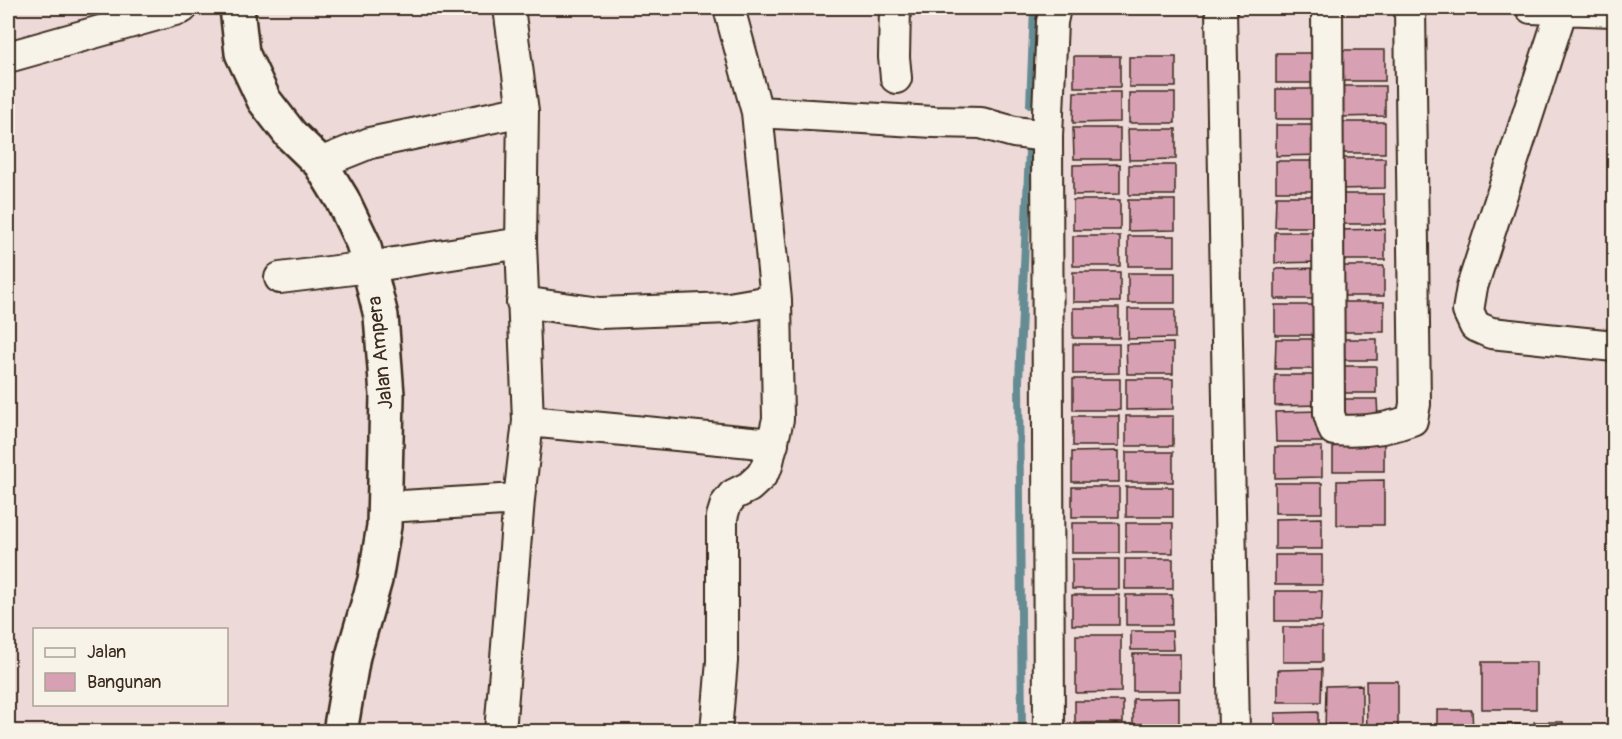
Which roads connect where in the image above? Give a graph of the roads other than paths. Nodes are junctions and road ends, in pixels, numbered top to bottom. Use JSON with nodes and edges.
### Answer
{"nodes":[{"id":1,"x":237,"y":8,"type":"edge"},
{"id":2,"x":509,"y":8,"type":"edge"},
{"id":3,"x":729,"y":8,"type":"edge"},
{"id":4,"x":895,"y":8,"type":"edge"},
{"id":5,"x":1055,"y":8,"type":"edge"},
{"id":6,"x":1221,"y":8,"type":"edge"},
{"id":7,"x":1327,"y":8,"type":"edge"},
{"id":8,"x":1410,"y":8,"type":"edge"},
{"id":9,"x":1531,"y":8,"type":"edge"},
{"id":10,"x":1562,"y":9,"type":"junction"},
{"id":11,"x":164,"y":10,"type":"edge"},
{"id":12,"x":1614,"y":11,"type":"edge"},
{"id":13,"x":8,"y":57,"type":"edge"},
{"id":14,"x":896,"y":78,"type":"dead end"},
{"id":15,"x":523,"y":111,"type":"junction"},
{"id":16,"x":757,"y":112,"type":"junction"},
{"id":17,"x":1047,"y":136,"type":"junction"},
{"id":18,"x":320,"y":163,"type":"junction"},
{"id":19,"x":521,"y":243,"type":"junction"},
{"id":20,"x":369,"y":267,"type":"junction"},
{"id":21,"x":280,"y":278,"type":"dead end"},
{"id":22,"x":776,"y":300,"type":"junction"},
{"id":23,"x":522,"y":302,"type":"junction"},
{"id":24,"x":1614,"y":346,"type":"edge"},
{"id":25,"x":528,"y":421,"type":"junction"},
{"id":26,"x":773,"y":444,"type":"junction"},
{"id":27,"x":519,"y":499,"type":"junction"},
{"id":28,"x":386,"y":507,"type":"junction"},
{"id":29,"x":340,"y":732,"type":"edge"},
{"id":30,"x":500,"y":732,"type":"edge"},
{"id":31,"x":716,"y":732,"type":"edge"},
{"id":32,"x":1049,"y":732,"type":"edge"},
{"id":33,"x":1234,"y":732,"type":"edge"}],
"edges":[{"from":1,"to":18,"type":"street","name":"Jalan Ampera"},
{"from":2,"to":15,"type":"street"},
{"from":3,"to":16,"type":"street"},
{"from":4,"to":14,"type":"street"},
{"from":5,"to":17,"type":"street"},
{"from":6,"to":33,"type":"street"},
{"from":7,"to":8,"type":"street"},
{"from":9,"to":10,"type":"street"},
{"from":10,"to":12,"type":"street"},
{"from":10,"to":24,"type":"street"},
{"from":11,"to":13,"type":"street"},
{"from":15,"to":18,"type":"street"},
{"from":15,"to":19,"type":"street"},
{"from":16,"to":17,"type":"street"},
{"from":16,"to":22,"type":"street"},
{"from":17,"to":32,"type":"street"},
{"from":18,"to":20,"type":"street","name":"Jalan Ampera"},
{"from":19,"to":20,"type":"street"},
{"from":19,"to":23,"type":"street"},
{"from":20,"to":21,"type":"street"},
{"from":20,"to":28,"type":"street","name":"Jalan Ampera"},
{"from":22,"to":23,"type":"street"},
{"from":22,"to":26,"type":"street"},
{"from":23,"to":25,"type":"street"},
{"from":25,"to":26,"type":"street"},
{"from":25,"to":27,"type":"street"},
{"from":26,"to":31,"type":"street"},
{"from":27,"to":28,"type":"street"},
{"from":27,"to":30,"type":"street"},
{"from":28,"to":29,"type":"street","name":"Jalan Ampera"}]}
